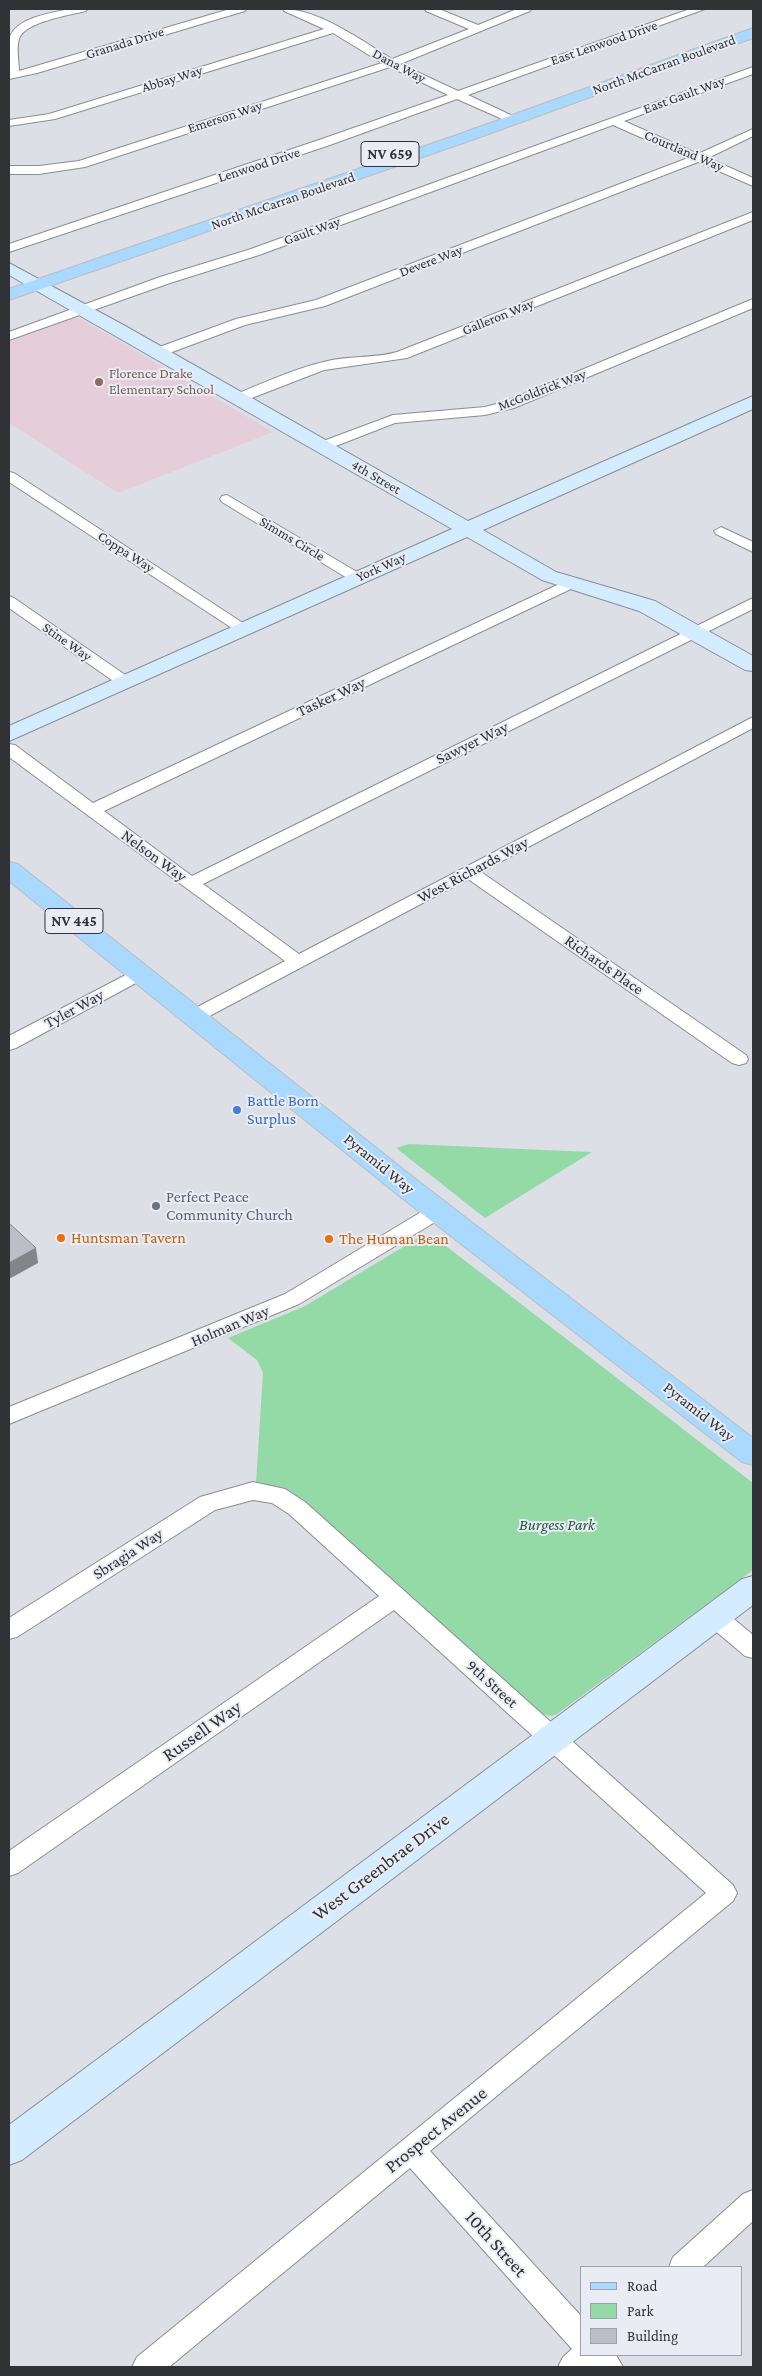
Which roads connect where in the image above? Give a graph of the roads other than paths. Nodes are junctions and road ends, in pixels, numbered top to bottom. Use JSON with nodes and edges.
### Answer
{"nodes":[{"id":1,"x":82,"y":9,"type":"edge"},
{"id":2,"x":241,"y":9,"type":"edge"},
{"id":3,"x":288,"y":9,"type":"edge"},
{"id":4,"x":430,"y":9,"type":"edge"},
{"id":5,"x":526,"y":9,"type":"edge"},
{"id":6,"x":700,"y":9,"type":"edge"},
{"id":7,"x":753,"y":24,"type":"edge"},
{"id":8,"x":334,"y":29,"type":"junction"},
{"id":9,"x":478,"y":29,"type":"junction"},
{"id":10,"x":753,"y":33,"type":"edge"},
{"id":11,"x":392,"y":64,"type":"junction"},
{"id":12,"x":753,"y":70,"type":"edge"},
{"id":13,"x":11,"y":75,"type":"edge"},
{"id":14,"x":508,"y":76,"type":"joint"},
{"id":15,"x":455,"y":95,"type":"junction"},
{"id":16,"x":508,"y":117,"type":"junction"},
{"id":17,"x":614,"y":121,"type":"junction"},
{"id":18,"x":9,"y":123,"type":"edge"},
{"id":19,"x":753,"y":132,"type":"edge"},
{"id":20,"x":698,"y":158,"type":"junction"},
{"id":21,"x":9,"y":170,"type":"edge"},
{"id":22,"x":753,"y":182,"type":"edge"},
{"id":23,"x":753,"y":216,"type":"edge"},
{"id":24,"x":9,"y":248,"type":"edge"},
{"id":25,"x":9,"y":268,"type":"edge"},
{"id":26,"x":24,"y":283,"type":"edge"},
{"id":27,"x":9,"y":295,"type":"edge"},
{"id":28,"x":753,"y":303,"type":"edge"},
{"id":29,"x":81,"y":310,"type":"junction"},
{"id":30,"x":9,"y":336,"type":"edge"},
{"id":31,"x":159,"y":352,"type":"junction"},
{"id":32,"x":239,"y":398,"type":"junction"},
{"id":33,"x":753,"y":402,"type":"edge"},
{"id":34,"x":456,"y":413,"type":"junction"},
{"id":35,"x":466,"y":428,"type":"dead end"},
{"id":36,"x":323,"y":446,"type":"junction"},
{"id":37,"x":9,"y":476,"type":"edge"},
{"id":38,"x":227,"y":499,"type":"dead end"},
{"id":39,"x":466,"y":529,"type":"junction"},
{"id":40,"x":721,"y":531,"type":"dead end"},
{"id":41,"x":753,"y":548,"type":"edge"},
{"id":42,"x":357,"y":578,"type":"junction"},
{"id":43,"x":570,"y":584,"type":"junction"},
{"id":44,"x":9,"y":601,"type":"edge"},
{"id":45,"x":753,"y":603,"type":"edge"},
{"id":46,"x":244,"y":629,"type":"junction"},
{"id":47,"x":695,"y":632,"type":"junction"},
{"id":48,"x":753,"y":665,"type":"edge"},
{"id":49,"x":125,"y":682,"type":"junction"},
{"id":50,"x":753,"y":722,"type":"edge"},
{"id":51,"x":9,"y":734,"type":"edge"},
{"id":52,"x":9,"y":749,"type":"edge"},
{"id":53,"x":91,"y":810,"type":"junction"},
{"id":54,"x":9,"y":869,"type":"edge"},
{"id":55,"x":469,"y":872,"type":"junction"},
{"id":56,"x":191,"y":884,"type":"junction"},
{"id":57,"x":298,"y":962,"type":"junction"},
{"id":58,"x":139,"y":974,"type":"junction"},
{"id":59,"x":193,"y":1017,"type":"junction"},
{"id":60,"x":9,"y":1044,"type":"edge"},
{"id":61,"x":739,"y":1058,"type":"dead end"},
{"id":62,"x":438,"y":1211,"type":"junction"},
{"id":63,"x":9,"y":1416,"type":"edge"},
{"id":64,"x":753,"y":1454,"type":"edge"},
{"id":65,"x":252,"y":1491,"type":"joint"},
{"id":66,"x":753,"y":1588,"type":"edge"},
{"id":67,"x":395,"y":1597,"type":"junction"},
{"id":68,"x":714,"y":1616,"type":"junction"},
{"id":69,"x":9,"y":1630,"type":"edge"},
{"id":70,"x":753,"y":1649,"type":"edge"},
{"id":71,"x":553,"y":1739,"type":"junction"},
{"id":72,"x":9,"y":1865,"type":"edge"},
{"id":73,"x":724,"y":1893,"type":"joint"},
{"id":74,"x":9,"y":2147,"type":"edge"},
{"id":75,"x":411,"y":2150,"type":"junction"},
{"id":76,"x":753,"y":2203,"type":"edge"},
{"id":77,"x":684,"y":2266,"type":"edge"},
{"id":78,"x":580,"y":2337,"type":"edge"},
{"id":79,"x":585,"y":2356,"type":"edge"},
{"id":80,"x":597,"y":2356,"type":"edge"},
{"id":81,"x":147,"y":2367,"type":"edge"},
{"id":82,"x":573,"y":2367,"type":"edge"},
{"id":83,"x":608,"y":2367,"type":"edge"}],
"edges":[{"from":1,"to":13,"type":"street"},
{"from":2,"to":13,"type":"street","name":"Granada Drive"},
{"from":3,"to":8,"type":"street","name":"Dana Way"},
{"from":4,"to":9,"type":"street"},
{"from":5,"to":9,"type":"street","name":"Emerson Way"},
{"from":6,"to":14,"type":"street","name":"East Lenwood Drive"},
{"from":7,"to":16,"type":"main road","name":"North McCarran Boulevard","number":"NV 659"},
{"from":8,"to":11,"type":"street","name":"Dana Way"},
{"from":8,"to":18,"type":"street","name":"Abbay Way"},
{"from":9,"to":11,"type":"street","name":"Emerson Way"},
{"from":10,"to":16,"type":"main road","name":"North McCarran Boulevard","number":"NV 659"},
{"from":11,"to":15,"type":"street","name":"Dana Way"},
{"from":11,"to":21,"type":"street","name":"Emerson Way"},
{"from":12,"to":17,"type":"street","name":"East Gault Way"},
{"from":14,"to":15,"type":"street","name":"Lenwood Drive"},
{"from":15,"to":16,"type":"street","name":"Dana Way"},
{"from":15,"to":24,"type":"street","name":"Lenwood Drive"},
{"from":16,"to":26,"type":"main road","name":"North McCarran Boulevard","number":"NV 659"},
{"from":17,"to":20,"type":"street","name":"Courtland Way"},
{"from":17,"to":29,"type":"street","name":"Gault Way"},
{"from":19,"to":20,"type":"street","name":"Devere Way"},
{"from":20,"to":22,"type":"street","name":"Courtland Way"},
{"from":20,"to":31,"type":"street","name":"Devere Way"},
{"from":23,"to":32,"type":"street","name":"Galleron Way"},
{"from":25,"to":26,"type":"street","name":"4th Street"},
{"from":26,"to":27,"type":"main road","name":"North McCarran Boulevard","number":"NV 659"},
{"from":26,"to":29,"type":"street","name":"4th Street"},
{"from":28,"to":34,"type":"street","name":"McGoldrick Way"},
{"from":29,"to":30,"type":"street","name":"Gault Way"},
{"from":29,"to":31,"type":"street","name":"4th Street"},
{"from":31,"to":32,"type":"street","name":"4th Street"},
{"from":32,"to":36,"type":"street","name":"4th Street"},
{"from":33,"to":39,"type":"street","name":"York Way"},
{"from":34,"to":35,"type":"street"},
{"from":34,"to":36,"type":"street","name":"McGoldrick Way"},
{"from":36,"to":39,"type":"street","name":"4th Street"},
{"from":37,"to":46,"type":"street","name":"Coppa Way"},
{"from":38,"to":42,"type":"street","name":"Simms Circle"},
{"from":39,"to":42,"type":"street","name":"York Way"},
{"from":39,"to":43,"type":"street","name":"4th Street"},
{"from":40,"to":41,"type":"street"},
{"from":42,"to":46,"type":"street","name":"York Way"},
{"from":43,"to":47,"type":"street","name":"4th Street"},
{"from":43,"to":53,"type":"street","name":"Tasker Way"},
{"from":44,"to":49,"type":"street","name":"Stine Way"},
{"from":45,"to":47,"type":"street","name":"Sawyer Way"},
{"from":46,"to":49,"type":"street","name":"York Way"},
{"from":47,"to":48,"type":"street","name":"4th Street"},
{"from":47,"to":56,"type":"street","name":"Sawyer Way"},
{"from":49,"to":51,"type":"street","name":"York Way"},
{"from":50,"to":55,"type":"street","name":"West Richards Way"},
{"from":52,"to":53,"type":"street","name":"Nelson Way"},
{"from":53,"to":56,"type":"street","name":"Nelson Way"},
{"from":54,"to":58,"type":"main road","name":"Pyramid Way","number":"NV 445"},
{"from":55,"to":57,"type":"street","name":"West Richards Way"},
{"from":55,"to":61,"type":"street","name":"Richards Place"},
{"from":56,"to":57,"type":"street","name":"Nelson Way"},
{"from":57,"to":59,"type":"street","name":"West Richards Way"},
{"from":58,"to":59,"type":"main road","name":"Pyramid Way","number":"NV 445"},
{"from":58,"to":60,"type":"street","name":"Tyler Way"},
{"from":59,"to":62,"type":"main road","name":"Pyramid Way","number":"NV 445"},
{"from":62,"to":63,"type":"street","name":"Holman Way"},
{"from":62,"to":64,"type":"main road","name":"Pyramid Way","number":"NV 445"},
{"from":65,"to":67,"type":"street","name":"9th Street"},
{"from":65,"to":69,"type":"street","name":"Sbragia Way"},
{"from":66,"to":68,"type":"street","name":"West Greenbrae Drive"},
{"from":67,"to":71,"type":"street","name":"9th Street"},
{"from":67,"to":72,"type":"street","name":"Russell Way"},
{"from":68,"to":70,"type":"street"},
{"from":68,"to":71,"type":"street","name":"West Greenbrae Drive"},
{"from":71,"to":73,"type":"street","name":"9th Street"},
{"from":71,"to":74,"type":"street","name":"West Greenbrae Drive"},
{"from":73,"to":75,"type":"street","name":"Prospect Avenue"},
{"from":75,"to":78,"type":"street","name":"10th Street"},
{"from":75,"to":81,"type":"street","name":"Prospect Avenue"},
{"from":76,"to":77,"type":"street"},
{"from":79,"to":82,"type":"street"},
{"from":80,"to":83,"type":"street"}]}
